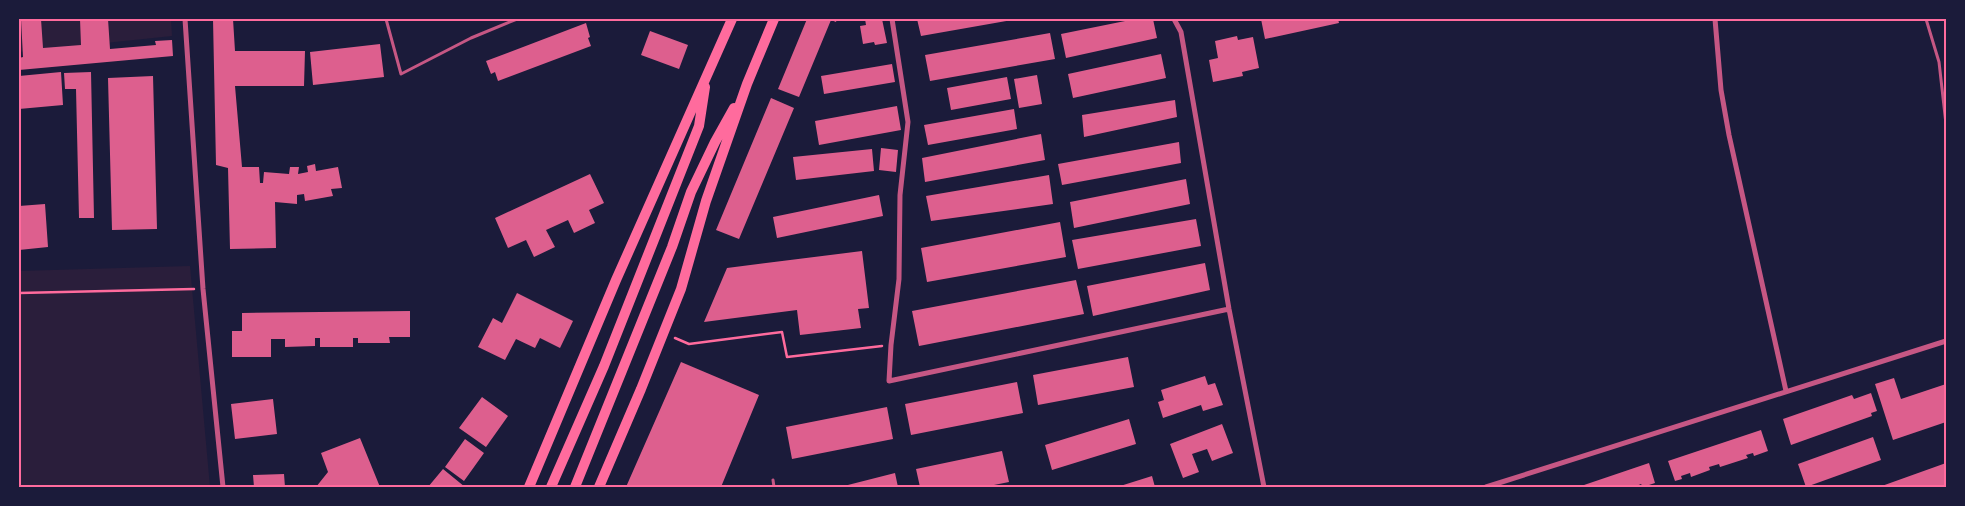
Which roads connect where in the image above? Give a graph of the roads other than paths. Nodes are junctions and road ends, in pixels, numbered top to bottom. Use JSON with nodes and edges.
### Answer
{"nodes":[{"id":1,"x":185,"y":19,"type":"edge"},
{"id":2,"x":386,"y":19,"type":"edge"},
{"id":3,"x":517,"y":19,"type":"edge"},
{"id":4,"x":732,"y":19,"type":"edge"},
{"id":5,"x":774,"y":19,"type":"edge"},
{"id":6,"x":892,"y":19,"type":"edge"},
{"id":7,"x":1174,"y":19,"type":"edge"},
{"id":8,"x":1715,"y":19,"type":"edge"},
{"id":9,"x":1926,"y":19,"type":"edge"},
{"id":10,"x":705,"y":79,"type":"junction"},
{"id":11,"x":747,"y":84,"type":"junction"},
{"id":12,"x":1946,"y":124,"type":"edge"},
{"id":13,"x":1229,"y":309,"type":"junction"},
{"id":14,"x":1946,"y":341,"type":"edge"},
{"id":15,"x":1786,"y":391,"type":"junction"},
{"id":16,"x":773,"y":480,"type":"dead end"},
{"id":17,"x":223,"y":487,"type":"edge"},
{"id":18,"x":529,"y":487,"type":"edge"},
{"id":19,"x":551,"y":487,"type":"edge"},
{"id":20,"x":575,"y":487,"type":"edge"},
{"id":21,"x":598,"y":487,"type":"edge"},
{"id":22,"x":774,"y":487,"type":"edge"},
{"id":23,"x":1264,"y":487,"type":"edge"},
{"id":24,"x":1486,"y":487,"type":"edge"}],
"edges":[{"from":1,"to":17,"type":"street"},
{"from":2,"to":3,"type":"lane"},
{"from":4,"to":10,"type":"main road"},
{"from":5,"to":11,"type":"main road"},
{"from":6,"to":13,"type":"street"},
{"from":7,"to":13,"type":"street"},
{"from":8,"to":15,"type":"street"},
{"from":9,"to":12,"type":"lane"},
{"from":10,"to":18,"type":"main road"},
{"from":10,"to":19,"type":"main road"},
{"from":11,"to":20,"type":"main road"},
{"from":11,"to":21,"type":"main road"},
{"from":13,"to":23,"type":"street"},
{"from":14,"to":15,"type":"street"},
{"from":15,"to":24,"type":"street"},
{"from":16,"to":22,"type":"lane"}]}
